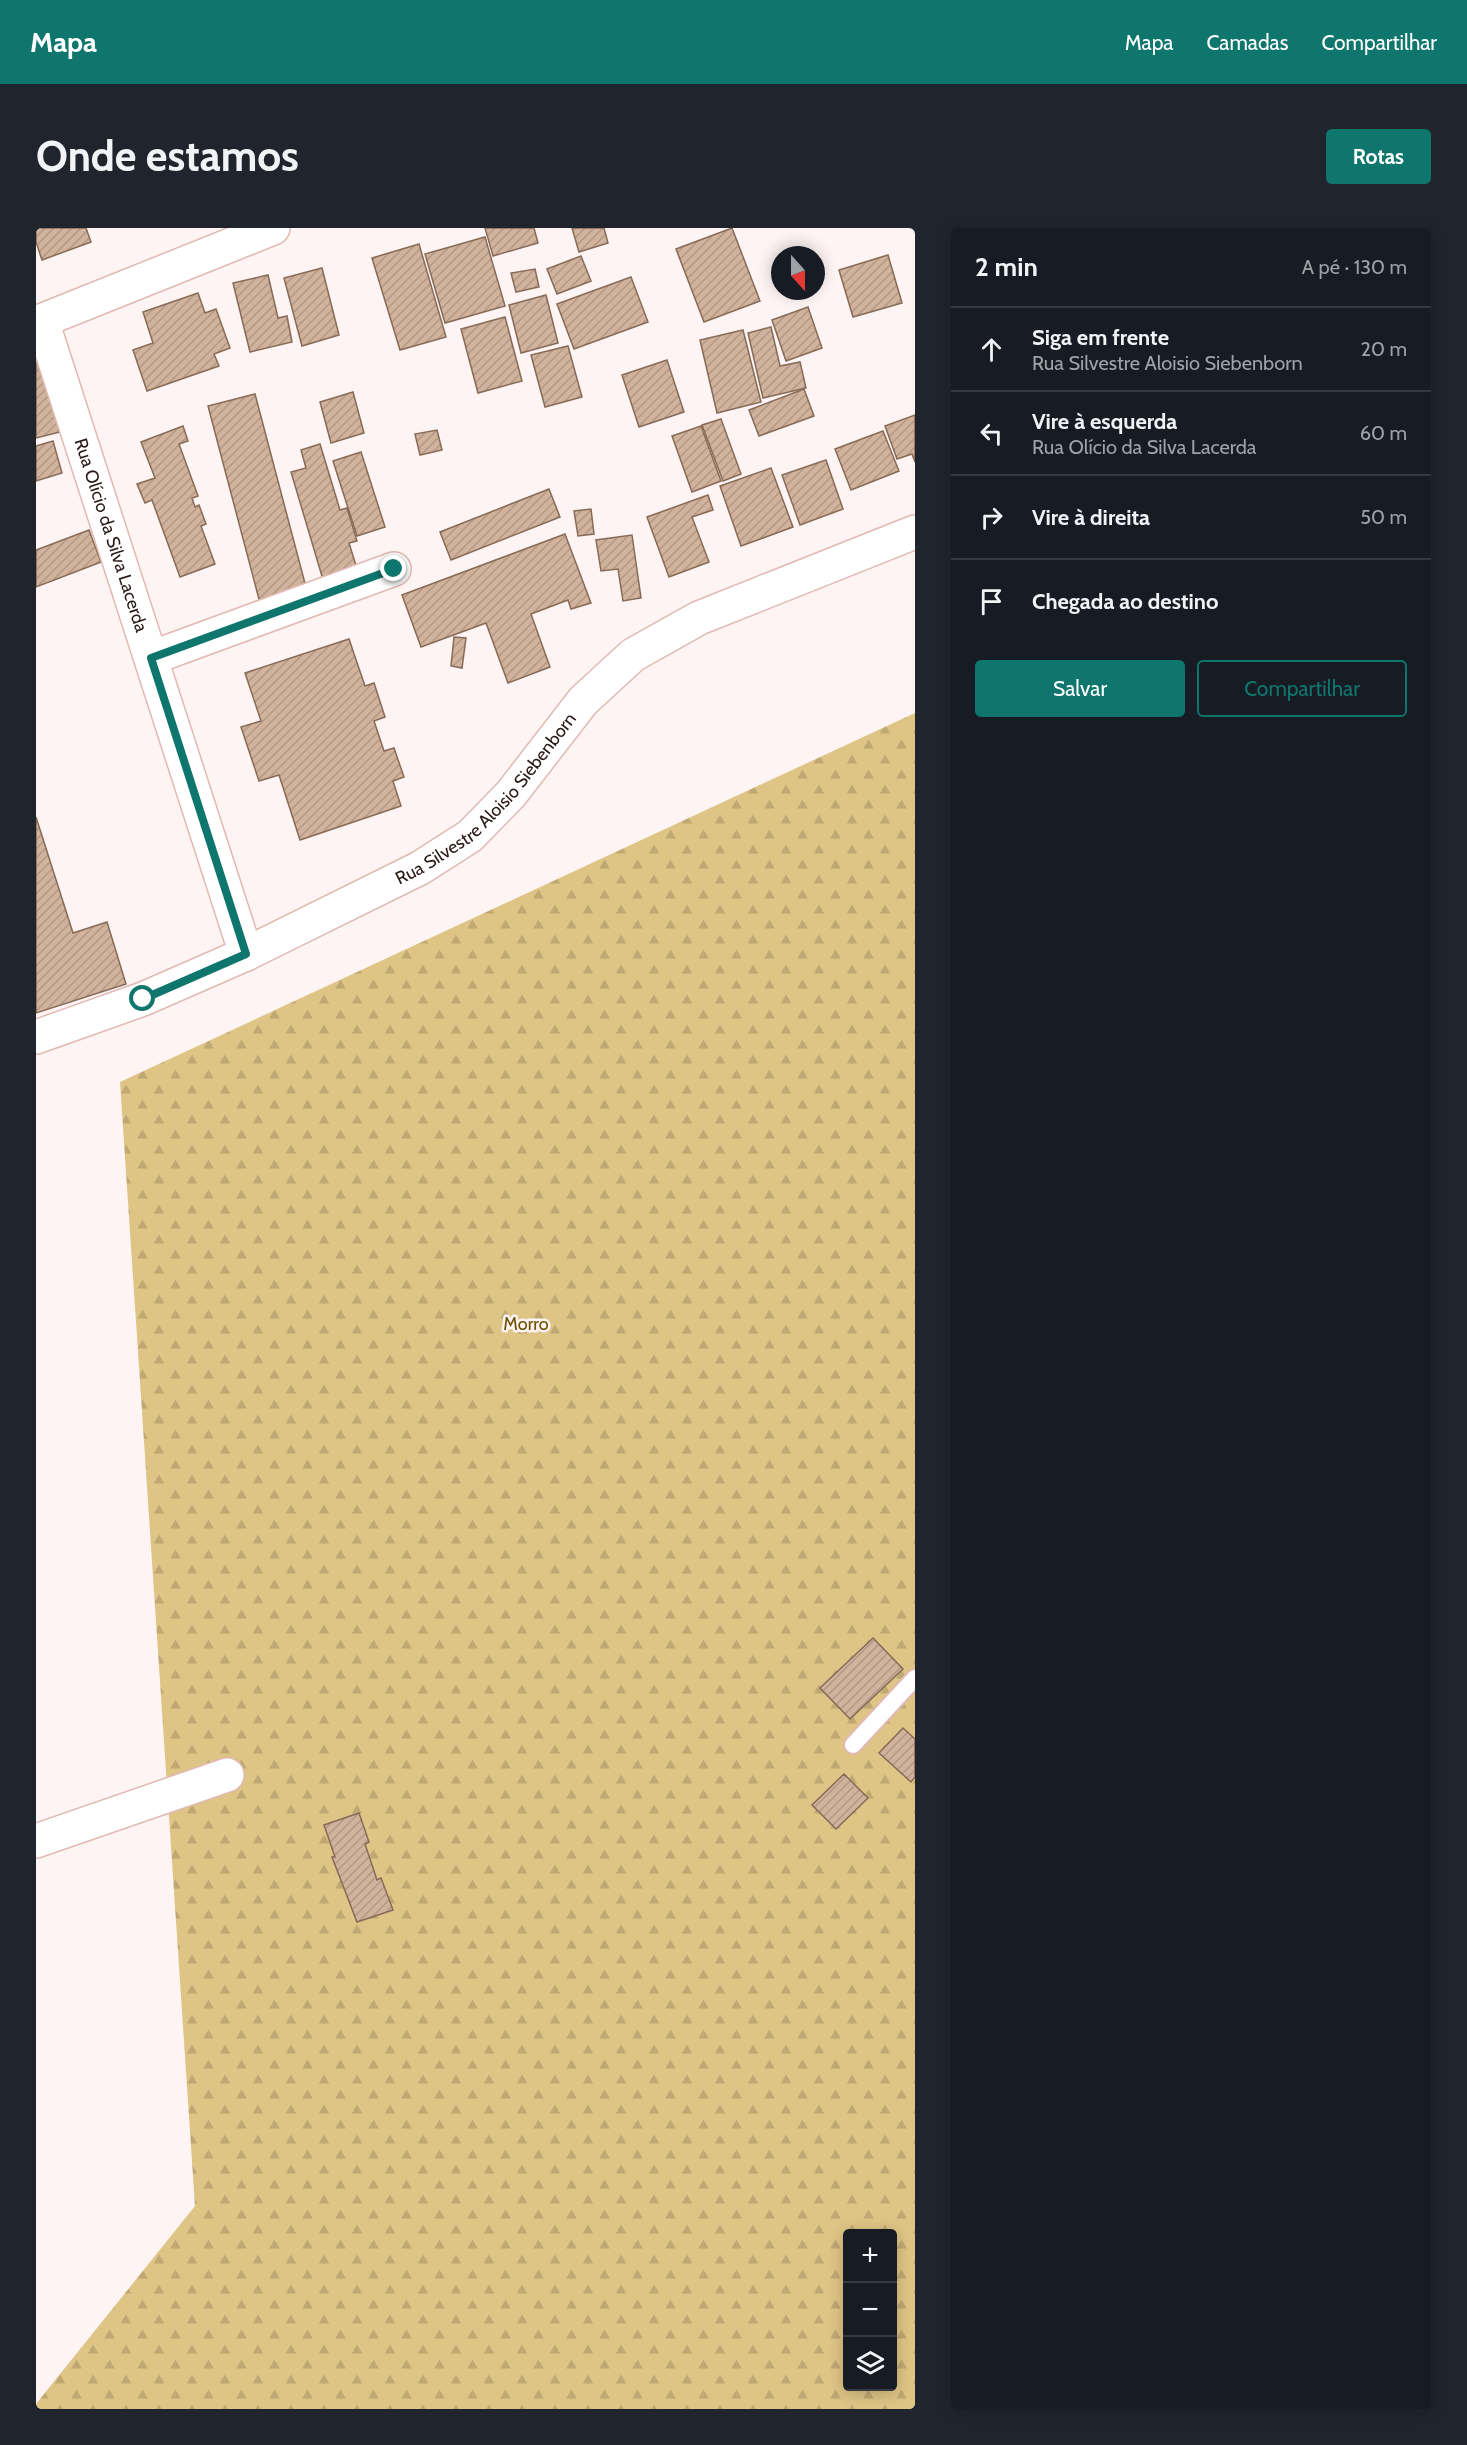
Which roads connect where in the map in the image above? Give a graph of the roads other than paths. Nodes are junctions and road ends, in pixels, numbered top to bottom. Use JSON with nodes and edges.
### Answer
{"nodes":[{"id":1,"x":273,"y":228,"type":"edge"},
{"id":2,"x":39,"y":322,"type":"edge"},
{"id":3,"x":915,"y":532,"type":"edge"},
{"id":4,"x":394,"y":569,"type":"dead end"},
{"id":5,"x":151,"y":658,"type":"junction"},
{"id":6,"x":246,"y":954,"type":"junction"},
{"id":7,"x":36,"y":1037,"type":"edge"},
{"id":8,"x":915,"y":1678,"type":"edge"},
{"id":9,"x":853,"y":1744,"type":"dead end"},
{"id":10,"x":227,"y":1774,"type":"dead end"},
{"id":11,"x":36,"y":1841,"type":"edge"}],
"edges":[{"from":1,"to":2,"type":"street"},
{"from":2,"to":5,"type":"street","name":"Rua Olício da Silva Lacerda"},
{"from":3,"to":6,"type":"street","name":"Rua Silvestre Aloisio Siebenborn"},
{"from":4,"to":5,"type":"street"},
{"from":5,"to":6,"type":"street","name":"Rua Olício da Silva Lacerda"},
{"from":6,"to":7,"type":"street","name":"Rua Silvestre Aloisio Siebenborn"},
{"from":8,"to":9,"type":"lane"},
{"from":10,"to":11,"type":"street"}]}
